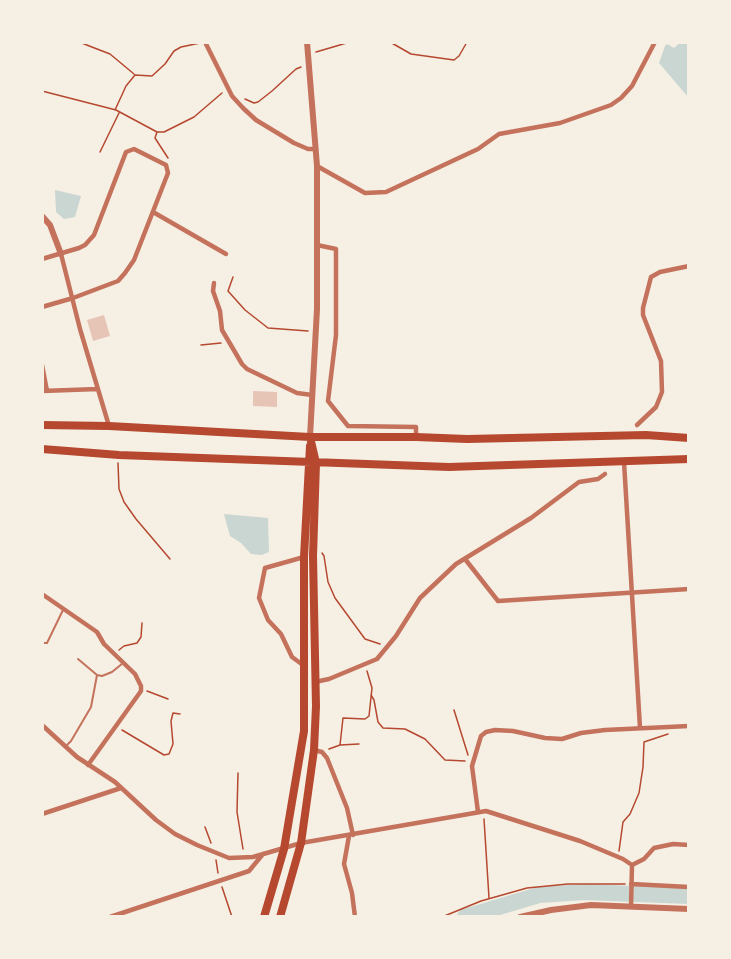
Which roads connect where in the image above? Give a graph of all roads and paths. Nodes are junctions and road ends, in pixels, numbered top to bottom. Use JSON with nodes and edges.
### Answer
{"nodes":[{"id":1,"x":79,"y":42,"type":"edge"},
{"id":2,"x":204,"y":42,"type":"edge"},
{"id":3,"x":307,"y":42,"type":"edge"},
{"id":4,"x":350,"y":42,"type":"edge"},
{"id":5,"x":390,"y":42,"type":"edge"},
{"id":6,"x":467,"y":42,"type":"edge"},
{"id":7,"x":655,"y":42,"type":"edge"},
{"id":8,"x":307,"y":53,"type":"junction"},
{"id":9,"x":308,"y":66,"type":"junction"},
{"id":10,"x":135,"y":75,"type":"junction"},
{"id":11,"x":230,"y":90,"type":"junction"},
{"id":12,"x":42,"y":91,"type":"edge"},
{"id":13,"x":115,"y":110,"type":"junction"},
{"id":14,"x":119,"y":112,"type":"junction"},
{"id":15,"x":157,"y":132,"type":"junction"},
{"id":16,"x":315,"y":149,"type":"junction"},
{"id":17,"x":100,"y":152,"type":"dead end"},
{"id":18,"x":317,"y":166,"type":"junction"},
{"id":19,"x":167,"y":169,"type":"junction"},
{"id":20,"x":153,"y":212,"type":"junction"},
{"id":21,"x":42,"y":216,"type":"edge"},
{"id":22,"x":317,"y":244,"type":"junction"},
{"id":23,"x":61,"y":254,"type":"junction"},
{"id":24,"x":226,"y":254,"type":"dead end"},
{"id":25,"x":42,"y":259,"type":"edge"},
{"id":26,"x":689,"y":266,"type":"edge"},
{"id":27,"x":233,"y":277,"type":"dead end"},
{"id":28,"x":214,"y":283,"type":"dead end"},
{"id":29,"x":73,"y":298,"type":"junction"},
{"id":30,"x":42,"y":307,"type":"edge"},
{"id":31,"x":316,"y":332,"type":"junction"},
{"id":32,"x":229,"y":342,"type":"junction"},
{"id":33,"x":201,"y":345,"type":"dead end"},
{"id":34,"x":42,"y":365,"type":"edge"},
{"id":35,"x":98,"y":389,"type":"junction"},
{"id":36,"x":45,"y":391,"type":"edge"},
{"id":37,"x":312,"y":395,"type":"junction"},
{"id":38,"x":42,"y":425,"type":"edge"},
{"id":39,"x":637,"y":425,"type":"dead end"},
{"id":40,"x":109,"y":426,"type":"junction"},
{"id":41,"x":310,"y":437,"type":"junction"},
{"id":42,"x":416,"y":437,"type":"junction"},
{"id":43,"x":689,"y":438,"type":"edge"},
{"id":44,"x":42,"y":449,"type":"edge"},
{"id":45,"x":119,"y":455,"type":"junction"},
{"id":46,"x":689,"y":459,"type":"edge"},
{"id":47,"x":624,"y":461,"type":"junction"},
{"id":48,"x":312,"y":463,"type":"junction"},
{"id":49,"x":605,"y":474,"type":"dead end"},
{"id":50,"x":314,"y":548,"type":"junction"},
{"id":51,"x":304,"y":557,"type":"junction"},
{"id":52,"x":170,"y":559,"type":"dead end"},
{"id":53,"x":465,"y":559,"type":"junction"},
{"id":54,"x":689,"y":589,"type":"edge"},
{"id":55,"x":632,"y":592,"type":"junction"},
{"id":56,"x":42,"y":594,"type":"edge"},
{"id":57,"x":64,"y":608,"type":"junction"},
{"id":58,"x":142,"y":624,"type":"dead end"},
{"id":59,"x":42,"y":643,"type":"edge"},
{"id":60,"x":386,"y":649,"type":"junction"},
{"id":61,"x":114,"y":654,"type":"junction"},
{"id":62,"x":78,"y":659,"type":"dead end"},
{"id":63,"x":123,"y":663,"type":"junction"},
{"id":64,"x":303,"y":665,"type":"junction"},
{"id":65,"x":365,"y":665,"type":"junction"},
{"id":66,"x":97,"y":675,"type":"junction"},
{"id":67,"x":315,"y":682,"type":"junction"},
{"id":68,"x":141,"y":690,"type":"junction"},
{"id":69,"x":371,"y":695,"type":"junction"},
{"id":70,"x":168,"y":699,"type":"dead end"},
{"id":71,"x":454,"y":710,"type":"dead end"},
{"id":72,"x":180,"y":714,"type":"dead end"},
{"id":73,"x":42,"y":725,"type":"edge"},
{"id":74,"x":116,"y":726,"type":"junction"},
{"id":75,"x":689,"y":726,"type":"edge"},
{"id":76,"x":640,"y":728,"type":"junction"},
{"id":77,"x":674,"y":733,"type":"dead end"},
{"id":78,"x":359,"y":744,"type":"dead end"},
{"id":79,"x":340,"y":745,"type":"junction"},
{"id":80,"x":65,"y":747,"type":"junction"},
{"id":81,"x":328,"y":749,"type":"dead end"},
{"id":82,"x":314,"y":750,"type":"junction"},
{"id":83,"x":88,"y":765,"type":"junction"},
{"id":84,"x":238,"y":773,"type":"dead end"},
{"id":85,"x":121,"y":788,"type":"junction"},
{"id":86,"x":480,"y":812,"type":"junction"},
{"id":87,"x":42,"y":814,"type":"edge"},
{"id":88,"x":205,"y":827,"type":"dead end"},
{"id":89,"x":351,"y":835,"type":"junction"},
{"id":90,"x":301,"y":843,"type":"junction"},
{"id":91,"x":689,"y":845,"type":"edge"},
{"id":92,"x":284,"y":849,"type":"junction"},
{"id":93,"x":211,"y":852,"type":"junction"},
{"id":94,"x":264,"y":854,"type":"junction"},
{"id":95,"x":618,"y":857,"type":"junction"},
{"id":96,"x":244,"y":858,"type":"junction"},
{"id":97,"x":632,"y":866,"type":"junction"},
{"id":98,"x":631,"y":885,"type":"junction"},
{"id":99,"x":689,"y":887,"type":"edge"},
{"id":100,"x":489,"y":899,"type":"junction"},
{"id":101,"x":631,"y":908,"type":"junction"},
{"id":102,"x":689,"y":909,"type":"edge"},
{"id":103,"x":553,"y":914,"type":"edge"},
{"id":104,"x":110,"y":917,"type":"edge"},
{"id":105,"x":264,"y":917,"type":"edge"},
{"id":106,"x":279,"y":917,"type":"edge"},
{"id":107,"x":355,"y":917,"type":"edge"},
{"id":108,"x":442,"y":917,"type":"edge"},
{"id":109,"x":520,"y":917,"type":"edge"}],
"edges":[{"from":1,"to":10,"type":"path"},
{"from":2,"to":10,"type":"path"},
{"from":2,"to":11,"type":"street"},
{"from":3,"to":8,"type":"street"},
{"from":4,"to":8,"type":"path"},
{"from":5,"to":6,"type":"path"},
{"from":7,"to":18,"type":"street"},
{"from":8,"to":9,"type":"street"},
{"from":9,"to":11,"type":"path"},
{"from":9,"to":16,"type":"street"},
{"from":10,"to":13,"type":"path"},
{"from":11,"to":15,"type":"path"},
{"from":11,"to":16,"type":"street"},
{"from":12,"to":13,"type":"path"},
{"from":13,"to":14,"type":"path"},
{"from":14,"to":15,"type":"path"},
{"from":14,"to":17,"type":"path"},
{"from":15,"to":19,"type":"path"},
{"from":16,"to":18,"type":"street"},
{"from":18,"to":22,"type":"street"},
{"from":19,"to":20,"type":"street"},
{"from":19,"to":23,"type":"street"},
{"from":20,"to":24,"type":"street"},
{"from":20,"to":29,"type":"street"},
{"from":21,"to":23,"type":"street"},
{"from":22,"to":31,"type":"street"},
{"from":22,"to":42,"type":"street"},
{"from":23,"to":25,"type":"street"},
{"from":23,"to":29,"type":"street"},
{"from":26,"to":39,"type":"street"},
{"from":27,"to":31,"type":"path"},
{"from":28,"to":32,"type":"street"},
{"from":29,"to":30,"type":"street"},
{"from":29,"to":35,"type":"street"},
{"from":31,"to":37,"type":"street"},
{"from":32,"to":33,"type":"path"},
{"from":32,"to":37,"type":"street"},
{"from":34,"to":36,"type":"street"},
{"from":35,"to":36,"type":"street"},
{"from":35,"to":40,"type":"street"},
{"from":37,"to":41,"type":"street"},
{"from":38,"to":40,"type":"main road"},
{"from":40,"to":41,"type":"main road"},
{"from":41,"to":42,"type":"main road"},
{"from":41,"to":48,"type":"main road"},
{"from":42,"to":43,"type":"main road"},
{"from":44,"to":45,"type":"main road"},
{"from":45,"to":48,"type":"main road"},
{"from":45,"to":52,"type":"path"},
{"from":46,"to":47,"type":"main road"},
{"from":47,"to":48,"type":"main road"},
{"from":47,"to":55,"type":"street"},
{"from":48,"to":50,"type":"main road"},
{"from":48,"to":51,"type":"main road"},
{"from":49,"to":53,"type":"street"},
{"from":50,"to":60,"type":"path"},
{"from":50,"to":67,"type":"main road"},
{"from":51,"to":64,"type":"main road"},
{"from":51,"to":64,"type":"street"},
{"from":53,"to":55,"type":"street"},
{"from":53,"to":60,"type":"street"},
{"from":54,"to":55,"type":"street"},
{"from":55,"to":76,"type":"street"},
{"from":56,"to":57,"type":"street"},
{"from":57,"to":59,"type":"lane"},
{"from":57,"to":61,"type":"street"},
{"from":58,"to":61,"type":"path"},
{"from":60,"to":65,"type":"street"},
{"from":61,"to":63,"type":"street"},
{"from":62,"to":66,"type":"lane"},
{"from":63,"to":66,"type":"lane"},
{"from":63,"to":68,"type":"street"},
{"from":64,"to":92,"type":"main road"},
{"from":65,"to":67,"type":"street"},
{"from":65,"to":69,"type":"path"},
{"from":66,"to":80,"type":"lane"},
{"from":67,"to":82,"type":"main road"},
{"from":68,"to":70,"type":"path"},
{"from":68,"to":74,"type":"street"},
{"from":69,"to":71,"type":"path"},
{"from":69,"to":79,"type":"path"},
{"from":72,"to":74,"type":"path"},
{"from":73,"to":80,"type":"street"},
{"from":74,"to":83,"type":"street"},
{"from":75,"to":76,"type":"street"},
{"from":76,"to":86,"type":"street"},
{"from":77,"to":95,"type":"path"},
{"from":78,"to":79,"type":"path"},
{"from":79,"to":81,"type":"path"},
{"from":80,"to":83,"type":"street"},
{"from":82,"to":89,"type":"street"},
{"from":82,"to":90,"type":"main road"},
{"from":83,"to":85,"type":"street"},
{"from":84,"to":96,"type":"path"},
{"from":85,"to":87,"type":"street"},
{"from":85,"to":93,"type":"street"},
{"from":86,"to":89,"type":"street"},
{"from":86,"to":95,"type":"street"},
{"from":86,"to":100,"type":"path"},
{"from":88,"to":93,"type":"path"},
{"from":89,"to":90,"type":"street"},
{"from":89,"to":107,"type":"street"},
{"from":90,"to":92,"type":"street"},
{"from":90,"to":106,"type":"main road"},
{"from":91,"to":97,"type":"street"},
{"from":92,"to":94,"type":"street"},
{"from":92,"to":105,"type":"main road"},
{"from":93,"to":96,"type":"street"},
{"from":94,"to":96,"type":"street"},
{"from":94,"to":104,"type":"street"},
{"from":95,"to":97,"type":"street"},
{"from":97,"to":98,"type":"street"},
{"from":98,"to":99,"type":"street"},
{"from":98,"to":100,"type":"path"},
{"from":98,"to":101,"type":"street"},
{"from":100,"to":108,"type":"path"},
{"from":101,"to":102,"type":"street"},
{"from":101,"to":103,"type":"street"},
{"from":103,"to":109,"type":"street"}]}
